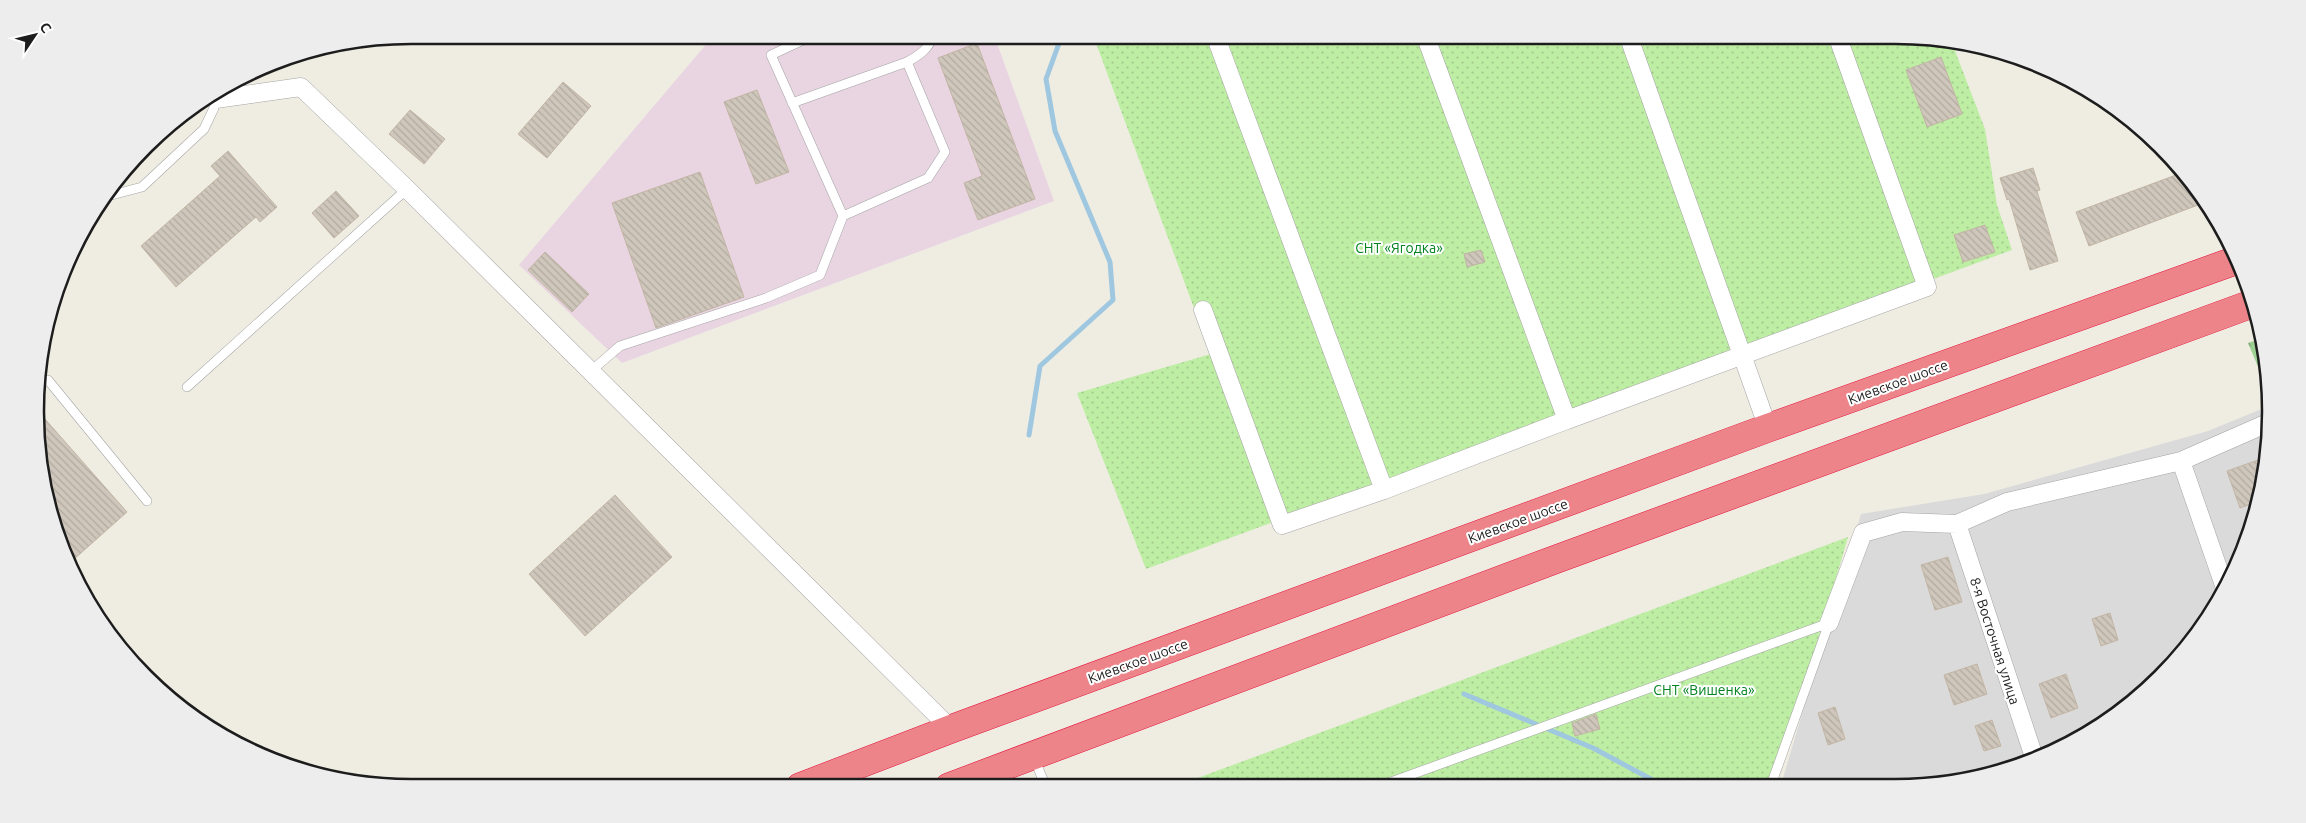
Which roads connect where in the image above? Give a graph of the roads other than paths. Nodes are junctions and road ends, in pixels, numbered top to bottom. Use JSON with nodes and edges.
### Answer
{"nodes":[{"id":1,"x":795,"y":44,"type":"edge"},
{"id":2,"x":929,"y":44,"type":"edge"},
{"id":3,"x":1218,"y":44,"type":"edge"},
{"id":4,"x":1428,"y":44,"type":"edge"},
{"id":5,"x":1631,"y":44,"type":"edge"},
{"id":6,"x":1840,"y":44,"type":"edge"},
{"id":7,"x":907,"y":62,"type":"junction"},
{"id":8,"x":221,"y":97,"type":"edge"},
{"id":9,"x":215,"y":101,"type":"edge"},
{"id":10,"x":792,"y":103,"type":"junction"},
{"id":11,"x":407,"y":190,"type":"junction"},
{"id":12,"x":116,"y":194,"type":"edge"},
{"id":13,"x":843,"y":216,"type":"junction"},
{"id":14,"x":2230,"y":262,"type":"edge"},
{"id":15,"x":2247,"y":306,"type":"edge"},
{"id":16,"x":1203,"y":310,"type":"dead end"},
{"id":17,"x":1743,"y":357,"type":"junction"},
{"id":18,"x":590,"y":372,"type":"junction"},
{"id":19,"x":45,"y":381,"type":"edge"},
{"id":20,"x":187,"y":387,"type":"dead end"},
{"id":21,"x":1567,"y":420,"type":"junction"},
{"id":22,"x":2261,"y":426,"type":"edge"},
{"id":23,"x":1768,"y":428,"type":"junction"},
{"id":24,"x":2181,"y":461,"type":"junction"},
{"id":25,"x":1384,"y":490,"type":"junction"},
{"id":26,"x":147,"y":501,"type":"dead end"},
{"id":27,"x":1957,"y":524,"type":"junction"},
{"id":28,"x":2222,"y":578,"type":"edge"},
{"id":29,"x":1829,"y":623,"type":"junction"},
{"id":30,"x":951,"y":729,"type":"junction"},
{"id":31,"x":2032,"y":752,"type":"edge"},
{"id":32,"x":1033,"y":755,"type":"junction"},
{"id":33,"x":821,"y":779,"type":"edge"},
{"id":34,"x":970,"y":779,"type":"edge"},
{"id":35,"x":1043,"y":779,"type":"edge"},
{"id":36,"x":1399,"y":779,"type":"edge"},
{"id":37,"x":1773,"y":779,"type":"edge"}],
"edges":[{"from":1,"to":10,"type":"lane"},
{"from":2,"to":7,"type":"lane"},
{"from":3,"to":25,"type":"street"},
{"from":4,"to":21,"type":"street"},
{"from":5,"to":17,"type":"street"},
{"from":6,"to":17,"type":"street"},
{"from":7,"to":10,"type":"lane"},
{"from":7,"to":13,"type":"lane"},
{"from":8,"to":11,"type":"street"},
{"from":9,"to":12,"type":"lane"},
{"from":10,"to":13,"type":"lane"},
{"from":11,"to":18,"type":"street"},
{"from":11,"to":20,"type":"lane"},
{"from":13,"to":18,"type":"lane"},
{"from":14,"to":23,"type":"highway","name":"Киевское шоссе"},
{"from":15,"to":32,"type":"highway"},
{"from":16,"to":25,"type":"street"},
{"from":17,"to":21,"type":"street"},
{"from":17,"to":23,"type":"street"},
{"from":18,"to":30,"type":"street"},
{"from":19,"to":26,"type":"lane"},
{"from":21,"to":25,"type":"street"},
{"from":22,"to":24,"type":"street"},
{"from":23,"to":30,"type":"highway","name":"Киевское шоссе"},
{"from":24,"to":27,"type":"street"},
{"from":24,"to":28,"type":"street"},
{"from":27,"to":29,"type":"street"},
{"from":27,"to":31,"type":"street","name":"8-я Восточная улица"},
{"from":29,"to":36,"type":"lane"},
{"from":29,"to":37,"type":"lane"},
{"from":30,"to":33,"type":"highway","name":"Киевское шоссе"},
{"from":32,"to":34,"type":"highway"},
{"from":32,"to":35,"type":"lane"}]}
